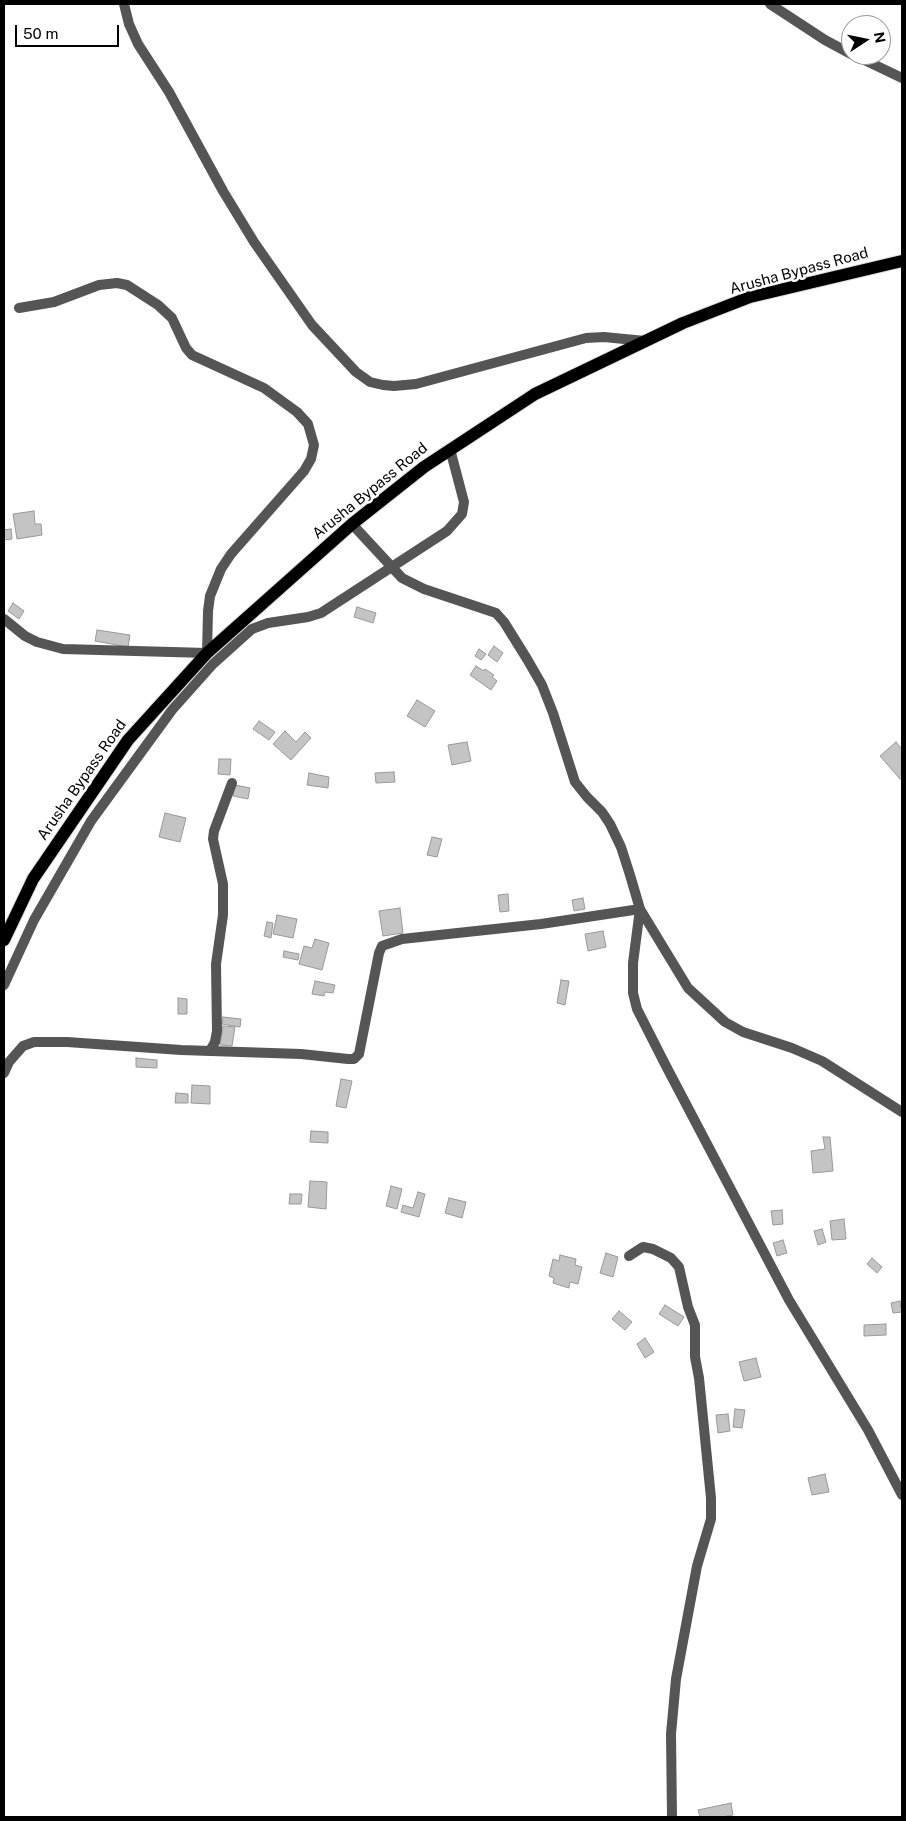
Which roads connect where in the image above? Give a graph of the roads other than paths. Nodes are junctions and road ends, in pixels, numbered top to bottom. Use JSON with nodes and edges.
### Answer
{"nodes":[{"id":1,"x":124,"y":4,"type":"edge"},
{"id":2,"x":770,"y":4,"type":"edge"},
{"id":3,"x":841,"y":48,"type":"edge"},
{"id":4,"x":875,"y":65,"type":"edge"},
{"id":5,"x":902,"y":78,"type":"edge"},
{"id":6,"x":902,"y":261,"type":"edge"},
{"id":7,"x":19,"y":308,"type":"dead end"},
{"id":8,"x":645,"y":341,"type":"junction"},
{"id":9,"x":450,"y":449,"type":"junction"},
{"id":10,"x":352,"y":524,"type":"junction"},
{"id":11,"x":391,"y":568,"type":"junction"},
{"id":12,"x":4,"y":619,"type":"edge"},
{"id":13,"x":208,"y":653,"type":"junction"},
{"id":14,"x":232,"y":784,"type":"dead end"},
{"id":15,"x":640,"y":909,"type":"junction"},
{"id":16,"x":4,"y":940,"type":"edge"},
{"id":17,"x":4,"y":986,"type":"edge"},
{"id":18,"x":210,"y":1051,"type":"junction"},
{"id":19,"x":4,"y":1073,"type":"edge"},
{"id":20,"x":902,"y":1112,"type":"edge"},
{"id":21,"x":629,"y":1256,"type":"dead end"},
{"id":22,"x":902,"y":1495,"type":"edge"},
{"id":23,"x":672,"y":1817,"type":"edge"}],
"edges":[{"from":1,"to":8,"type":"street"},
{"from":2,"to":3,"type":"street"},
{"from":4,"to":5,"type":"street"},
{"from":6,"to":8,"type":"main road","name":"Arusha Bypass Road"},
{"from":7,"to":13,"type":"street"},
{"from":8,"to":9,"type":"main road","name":"Arusha Bypass Road"},
{"from":9,"to":10,"type":"main road","name":"Arusha Bypass Road"},
{"from":9,"to":11,"type":"street"},
{"from":10,"to":11,"type":"street"},
{"from":10,"to":13,"type":"main road","name":"Arusha Bypass Road"},
{"from":11,"to":15,"type":"street"},
{"from":11,"to":17,"type":"street"},
{"from":12,"to":13,"type":"street"},
{"from":13,"to":16,"type":"main road","name":"Arusha Bypass Road"},
{"from":14,"to":18,"type":"street"},
{"from":15,"to":18,"type":"street"},
{"from":15,"to":20,"type":"street"},
{"from":15,"to":22,"type":"street"},
{"from":18,"to":19,"type":"street"},
{"from":21,"to":23,"type":"street"}]}
